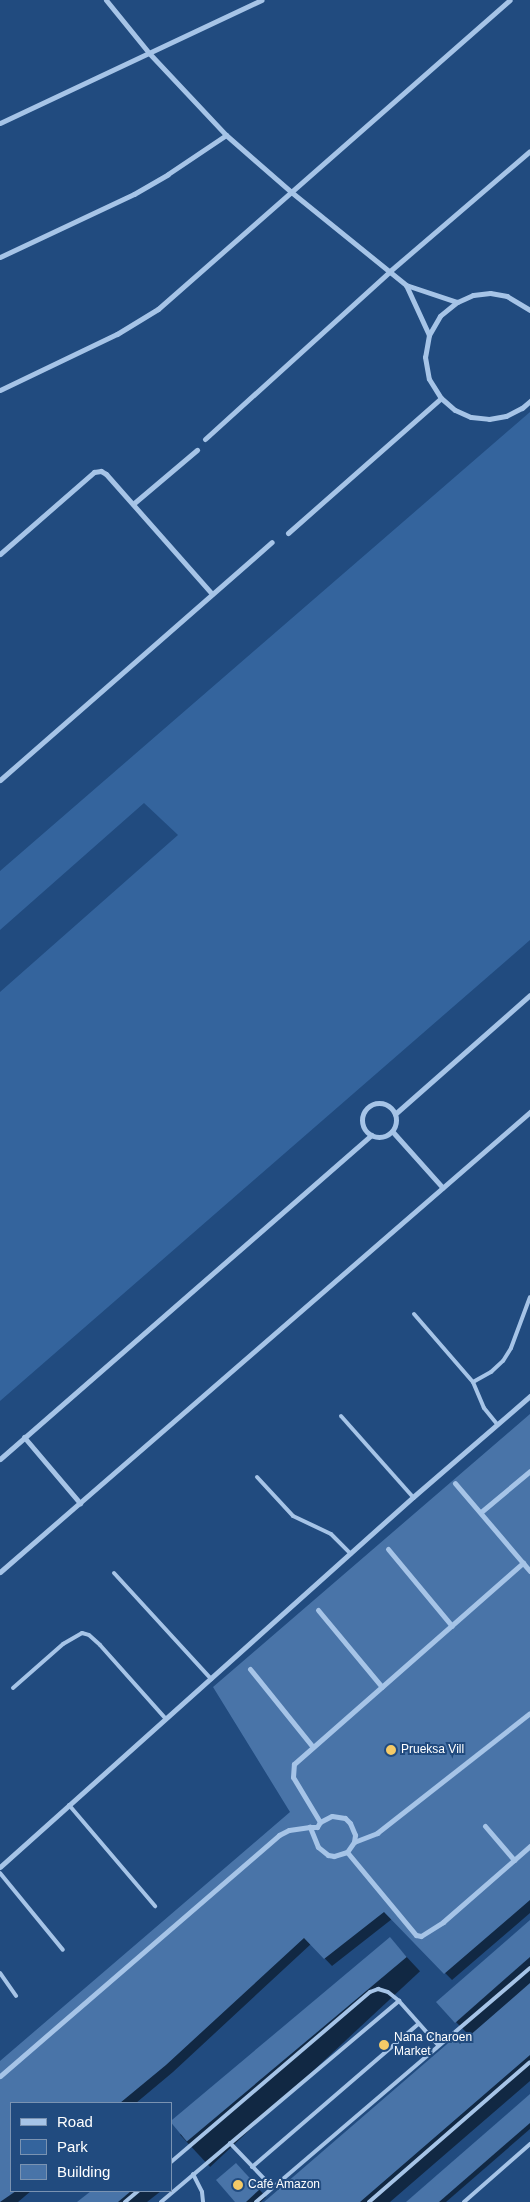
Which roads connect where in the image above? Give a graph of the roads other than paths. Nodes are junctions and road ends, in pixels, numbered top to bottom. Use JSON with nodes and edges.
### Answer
{"nodes":[{"id":1,"x":106,"y":0,"type":"edge"},
{"id":2,"x":261,"y":0,"type":"edge"},
{"id":3,"x":510,"y":0,"type":"edge"},
{"id":4,"x":149,"y":53,"type":"junction"},
{"id":5,"x":0,"y":123,"type":"edge"},
{"id":6,"x":226,"y":136,"type":"junction"},
{"id":7,"x":530,"y":152,"type":"edge"},
{"id":8,"x":290,"y":191,"type":"junction"},
{"id":9,"x":0,"y":257,"type":"edge"},
{"id":10,"x":390,"y":271,"type":"junction"},
{"id":11,"x":406,"y":285,"type":"junction"},
{"id":12,"x":456,"y":302,"type":"junction"},
{"id":13,"x":530,"y":310,"type":"edge"},
{"id":14,"x":429,"y":335,"type":"junction"},
{"id":15,"x":0,"y":390,"type":"edge"},
{"id":16,"x":441,"y":398,"type":"junction"},
{"id":17,"x":530,"y":402,"type":"edge"},
{"id":18,"x":205,"y":439,"type":"dead end"},
{"id":19,"x":197,"y":450,"type":"dead end"},
{"id":20,"x":133,"y":504,"type":"junction"},
{"id":21,"x":288,"y":533,"type":"dead end"},
{"id":22,"x":272,"y":542,"type":"dead end"},
{"id":23,"x":0,"y":554,"type":"edge"},
{"id":24,"x":212,"y":594,"type":"junction"},
{"id":25,"x":0,"y":780,"type":"edge"},
{"id":26,"x":530,"y":995,"type":"edge"},
{"id":27,"x":530,"y":1112,"type":"edge"},
{"id":28,"x":395,"y":1114,"type":"junction"},
{"id":29,"x":392,"y":1131,"type":"junction"},
{"id":30,"x":371,"y":1135,"type":"junction"},
{"id":31,"x":443,"y":1188,"type":"junction"},
{"id":32,"x":530,"y":1297,"type":"edge"},
{"id":33,"x":414,"y":1314,"type":"dead end"},
{"id":34,"x":473,"y":1382,"type":"junction"},
{"id":35,"x":530,"y":1396,"type":"edge"},
{"id":36,"x":342,"y":1416,"type":"dead end"},
{"id":37,"x":497,"y":1424,"type":"junction"},
{"id":38,"x":24,"y":1437,"type":"junction"},
{"id":39,"x":0,"y":1458,"type":"edge"},
{"id":40,"x":530,"y":1471,"type":"edge"},
{"id":41,"x":257,"y":1477,"type":"dead end"},
{"id":42,"x":455,"y":1483,"type":"dead end"},
{"id":43,"x":413,"y":1497,"type":"junction"},
{"id":44,"x":80,"y":1503,"type":"junction"},
{"id":45,"x":481,"y":1512,"type":"junction"},
{"id":46,"x":388,"y":1549,"type":"dead end"},
{"id":47,"x":350,"y":1554,"type":"junction"},
{"id":48,"x":523,"y":1563,"type":"junction"},
{"id":49,"x":530,"y":1571,"type":"edge"},
{"id":50,"x":0,"y":1572,"type":"edge"},
{"id":51,"x":114,"y":1573,"type":"dead end"},
{"id":52,"x":318,"y":1610,"type":"dead end"},
{"id":53,"x":452,"y":1626,"type":"junction"},
{"id":54,"x":250,"y":1669,"type":"dead end"},
{"id":55,"x":211,"y":1679,"type":"junction"},
{"id":56,"x":382,"y":1687,"type":"junction"},
{"id":57,"x":13,"y":1688,"type":"dead end"},
{"id":58,"x":530,"y":1713,"type":"edge"},
{"id":59,"x":166,"y":1719,"type":"junction"},
{"id":60,"x":313,"y":1747,"type":"junction"},
{"id":61,"x":69,"y":1805,"type":"junction"},
{"id":62,"x":320,"y":1822,"type":"junction"},
{"id":63,"x":485,"y":1826,"type":"dead end"},
{"id":64,"x":310,"y":1827,"type":"junction"},
{"id":65,"x":354,"y":1842,"type":"junction"},
{"id":66,"x":530,"y":1846,"type":"edge"},
{"id":67,"x":346,"y":1852,"type":"junction"},
{"id":68,"x":514,"y":1860,"type":"junction"},
{"id":69,"x":0,"y":1867,"type":"edge"},
{"id":70,"x":0,"y":1873,"type":"edge"},
{"id":71,"x":155,"y":1906,"type":"dead end"},
{"id":72,"x":63,"y":1950,"type":"dead end"},
{"id":73,"x":528,"y":1970,"type":"edge"},
{"id":74,"x":0,"y":1973,"type":"edge"},
{"id":75,"x":530,"y":1976,"type":"edge"},
{"id":76,"x":16,"y":1996,"type":"dead end"},
{"id":77,"x":399,"y":2001,"type":"junction"},
{"id":78,"x":418,"y":2024,"type":"junction"},
{"id":79,"x":438,"y":2045,"type":"junction"},
{"id":80,"x":530,"y":2062,"type":"edge"},
{"id":81,"x":0,"y":2076,"type":"edge"},
{"id":82,"x":230,"y":2143,"type":"junction"},
{"id":83,"x":530,"y":2144,"type":"edge"},
{"id":84,"x":172,"y":2161,"type":"edge"},
{"id":85,"x":252,"y":2167,"type":"junction"},
{"id":86,"x":193,"y":2174,"type":"junction"},
{"id":87,"x":272,"y":2187,"type":"junction"},
{"id":88,"x":137,"y":2192,"type":"edge"},
{"id":89,"x":172,"y":2192,"type":"edge"},
{"id":90,"x":172,"y":2192,"type":"edge"},
{"id":91,"x":125,"y":2202,"type":"edge"},
{"id":92,"x":160,"y":2202,"type":"edge"},
{"id":93,"x":203,"y":2202,"type":"edge"},
{"id":94,"x":256,"y":2202,"type":"edge"},
{"id":95,"x":369,"y":2202,"type":"edge"},
{"id":96,"x":464,"y":2202,"type":"edge"}],
"edges":[{"from":1,"to":4,"type":"street"},
{"from":2,"to":4,"type":"street"},
{"from":3,"to":8,"type":"street"},
{"from":4,"to":5,"type":"street"},
{"from":4,"to":6,"type":"street"},
{"from":6,"to":8,"type":"street"},
{"from":6,"to":9,"type":"street"},
{"from":7,"to":10,"type":"street"},
{"from":8,"to":10,"type":"street"},
{"from":8,"to":15,"type":"street"},
{"from":10,"to":11,"type":"street"},
{"from":10,"to":18,"type":"street"},
{"from":11,"to":12,"type":"street"},
{"from":11,"to":14,"type":"street"},
{"from":12,"to":13,"type":"street"},
{"from":12,"to":14,"type":"street"},
{"from":14,"to":16,"type":"street"},
{"from":16,"to":17,"type":"street"},
{"from":16,"to":21,"type":"street"},
{"from":19,"to":20,"type":"street"},
{"from":20,"to":23,"type":"street"},
{"from":20,"to":24,"type":"street"},
{"from":22,"to":24,"type":"street"},
{"from":24,"to":25,"type":"street"},
{"from":26,"to":28,"type":"street"},
{"from":27,"to":31,"type":"street"},
{"from":28,"to":29,"type":"street"},
{"from":28,"to":30,"type":"street"},
{"from":29,"to":30,"type":"street"},
{"from":29,"to":31,"type":"street"},
{"from":30,"to":38,"type":"street"},
{"from":31,"to":44,"type":"street"},
{"from":32,"to":34,"type":"lane"},
{"from":33,"to":34,"type":"lane"},
{"from":34,"to":37,"type":"lane"},
{"from":35,"to":37,"type":"street"},
{"from":36,"to":43,"type":"lane"},
{"from":37,"to":43,"type":"street"},
{"from":38,"to":39,"type":"street"},
{"from":38,"to":44,"type":"street"},
{"from":40,"to":45,"type":"street"},
{"from":41,"to":47,"type":"lane"},
{"from":42,"to":45,"type":"street"},
{"from":43,"to":47,"type":"street"},
{"from":44,"to":50,"type":"street"},
{"from":45,"to":48,"type":"street"},
{"from":46,"to":53,"type":"street"},
{"from":47,"to":55,"type":"street"},
{"from":48,"to":49,"type":"street"},
{"from":48,"to":53,"type":"street"},
{"from":51,"to":55,"type":"lane"},
{"from":52,"to":56,"type":"street"},
{"from":53,"to":56,"type":"street"},
{"from":54,"to":60,"type":"street"},
{"from":55,"to":59,"type":"street"},
{"from":56,"to":60,"type":"street"},
{"from":57,"to":59,"type":"lane"},
{"from":58,"to":65,"type":"street"},
{"from":59,"to":61,"type":"street"},
{"from":60,"to":62,"type":"street"},
{"from":61,"to":69,"type":"street"},
{"from":61,"to":71,"type":"lane"},
{"from":62,"to":64,"type":"street"},
{"from":62,"to":65,"type":"street"},
{"from":63,"to":68,"type":"street"},
{"from":64,"to":67,"type":"street"},
{"from":64,"to":81,"type":"street"},
{"from":65,"to":67,"type":"street"},
{"from":66,"to":68,"type":"street"},
{"from":67,"to":68,"type":"street"},
{"from":70,"to":72,"type":"lane"},
{"from":73,"to":75,"type":"lane"},
{"from":73,"to":79,"type":"lane"},
{"from":74,"to":76,"type":"lane"},
{"from":77,"to":78,"type":"lane"},
{"from":77,"to":82,"type":"lane"},
{"from":77,"to":84,"type":"lane"},
{"from":78,"to":79,"type":"lane"},
{"from":78,"to":85,"type":"lane"},
{"from":79,"to":87,"type":"lane"},
{"from":80,"to":95,"type":"lane"},
{"from":82,"to":85,"type":"lane"},
{"from":82,"to":86,"type":"lane"},
{"from":83,"to":96,"type":"lane"},
{"from":85,"to":87,"type":"lane"},
{"from":86,"to":90,"type":"lane"},
{"from":86,"to":93,"type":"lane"},
{"from":87,"to":94,"type":"lane"},
{"from":88,"to":91,"type":"lane"},
{"from":89,"to":92,"type":"lane"}]}
